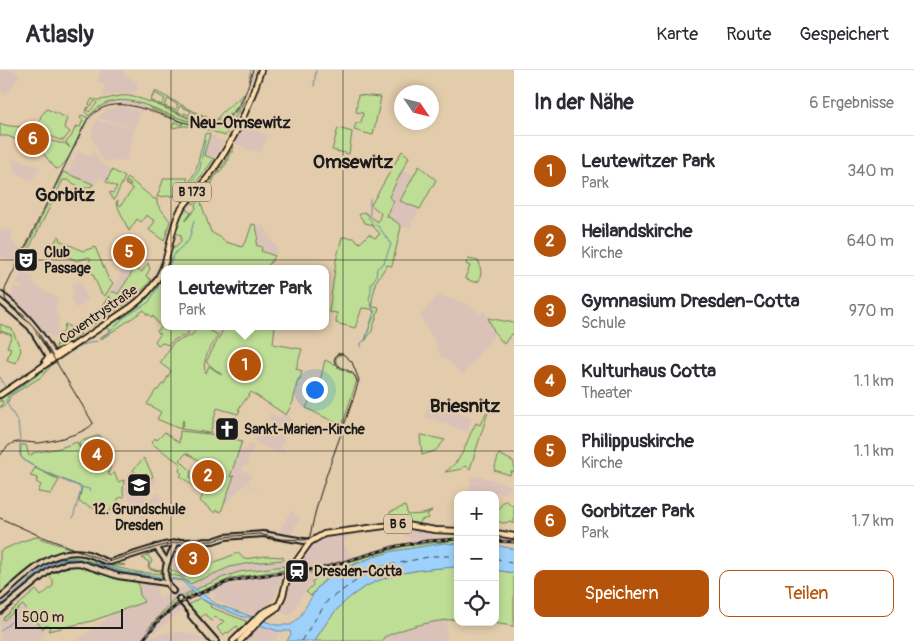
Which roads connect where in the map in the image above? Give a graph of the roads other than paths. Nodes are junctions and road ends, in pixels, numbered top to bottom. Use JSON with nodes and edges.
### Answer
{"nodes":[{"id":1,"x":260,"y":70,"type":"edge"},
{"id":2,"x":164,"y":265,"type":"edge"},
{"id":3,"x":161,"y":271,"type":"edge"},
{"id":4,"x":0,"y":294,"type":"edge"},
{"id":5,"x":0,"y":301,"type":"edge"},
{"id":6,"x":31,"y":328,"type":"junction"},
{"id":7,"x":37,"y":328,"type":"junction"},
{"id":8,"x":52,"y":358,"type":"junction"},
{"id":9,"x":4,"y":390,"type":"edge"},
{"id":10,"x":454,"y":531,"type":"edge"},
{"id":11,"x":499,"y":534,"type":"edge"},
{"id":12,"x":514,"y":536,"type":"edge"},
{"id":13,"x":310,"y":542,"type":"junction"},
{"id":14,"x":176,"y":543,"type":"junction"},
{"id":15,"x":156,"y":547,"type":"junction"},
{"id":16,"x":167,"y":562,"type":"junction"},
{"id":17,"x":166,"y":582,"type":"junction"},
{"id":18,"x":173,"y":592,"type":"tunnel mouth"},
{"id":19,"x":0,"y":598,"type":"edge"},
{"id":20,"x":179,"y":599,"type":"tunnel mouth"},
{"id":21,"x":0,"y":611,"type":"edge"},
{"id":22,"x":192,"y":613,"type":"junction"},
{"id":23,"x":254,"y":624,"type":"junction"},
{"id":24,"x":212,"y":641,"type":"edge"},
{"id":25,"x":218,"y":641,"type":"edge"},
{"id":26,"x":233,"y":641,"type":"edge"},
{"id":27,"x":240,"y":641,"type":"edge"}],
"edges":[{"from":1,"to":2,"type":"main road","name":"Coventrystraße","number":"B 173"},
{"from":3,"to":8,"type":"main road","name":"Coventrystraße","number":"B 173"},
{"from":4,"to":7,"type":"main road"},
{"from":5,"to":6,"type":"main road"},
{"from":6,"to":7,"type":"main road"},
{"from":6,"to":8,"type":"main road"},
{"from":7,"to":8,"type":"main road"},
{"from":8,"to":9,"type":"main road","name":"Coventrystraße","number":"B 173"},
{"from":10,"to":13,"type":"main road","number":"B 6"},
{"from":11,"to":12,"type":"main road"},
{"from":13,"to":14,"type":"main road"},
{"from":13,"to":23,"type":"main road"},
{"from":14,"to":15,"type":"main road"},
{"from":14,"to":16,"type":"main road"},
{"from":15,"to":16,"type":"main road"},
{"from":15,"to":19,"type":"main road"},
{"from":16,"to":17,"type":"main road"},
{"from":17,"to":18,"type":"main road"},
{"from":17,"to":21,"type":"main road"},
{"from":20,"to":22,"type":"main road"},
{"from":22,"to":24,"type":"main road"},
{"from":22,"to":25,"type":"main road"},
{"from":23,"to":26,"type":"main road"},
{"from":23,"to":27,"type":"main road"}]}
